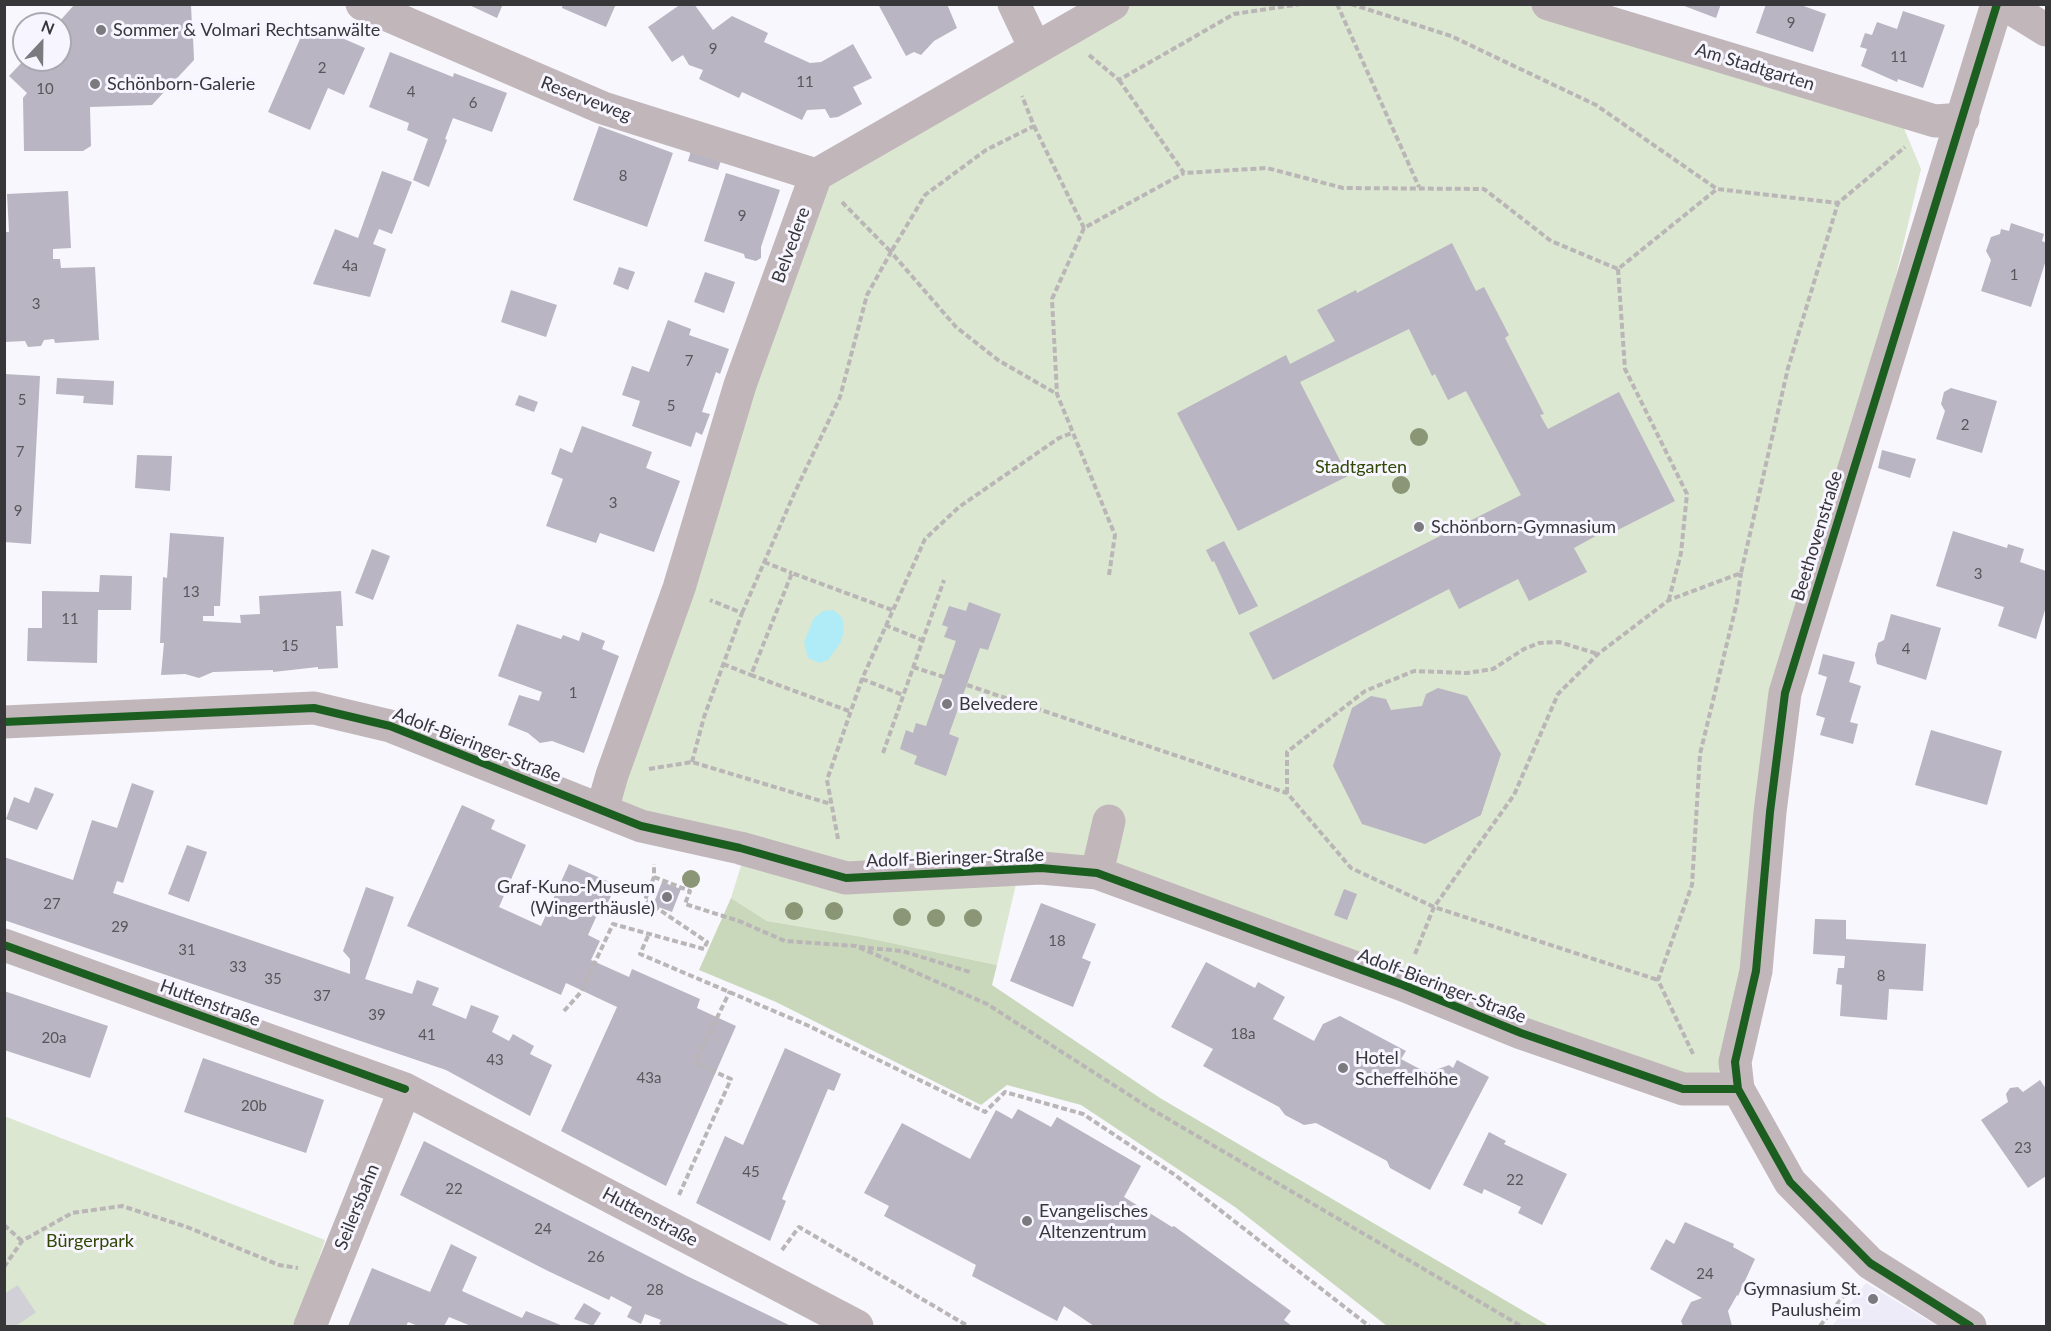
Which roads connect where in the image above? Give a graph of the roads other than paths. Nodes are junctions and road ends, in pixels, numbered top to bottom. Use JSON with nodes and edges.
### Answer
{"nodes":[{"id":1,"x":362,"y":4,"type":"edge"},
{"id":2,"x":1014,"y":4,"type":"edge"},
{"id":3,"x":1113,"y":4,"type":"edge"},
{"id":4,"x":1548,"y":4,"type":"edge"},
{"id":5,"x":1997,"y":4,"type":"edge"},
{"id":6,"x":2004,"y":4,"type":"edge"},
{"id":7,"x":2046,"y":30,"type":"edge"},
{"id":8,"x":1035,"y":48,"type":"junction"},
{"id":9,"x":1949,"y":120,"type":"junction"},
{"id":10,"x":816,"y":176,"type":"junction"},
{"id":11,"x":4,"y":722,"type":"edge"},
{"id":12,"x":602,"y":810,"type":"junction"},
{"id":13,"x":1109,"y":821,"type":"dead end"},
{"id":14,"x":1097,"y":873,"type":"junction"},
{"id":15,"x":4,"y":945,"type":"edge"},
{"id":16,"x":405,"y":1089,"type":"junction"},
{"id":17,"x":1738,"y":1089,"type":"junction"},
{"id":18,"x":310,"y":1326,"type":"edge"},
{"id":19,"x":857,"y":1326,"type":"edge"},
{"id":20,"x":1970,"y":1326,"type":"edge"}],
"edges":[{"from":1,"to":10,"type":"street","name":"Reserveweg"},
{"from":2,"to":8,"type":"street"},
{"from":3,"to":8,"type":"street"},
{"from":4,"to":9,"type":"street","name":"Am Stadtgarten"},
{"from":5,"to":9,"type":"street","name":"Beethovenstraße"},
{"from":6,"to":7,"type":"street"},
{"from":8,"to":10,"type":"street"},
{"from":9,"to":17,"type":"street","name":"Beethovenstraße"},
{"from":10,"to":12,"type":"street","name":"Belvedere"},
{"from":11,"to":12,"type":"street","name":"Adolf-Bieringer-Straße"},
{"from":12,"to":14,"type":"street","name":"Adolf-Bieringer-Straße"},
{"from":13,"to":14,"type":"street"},
{"from":14,"to":17,"type":"street","name":"Adolf-Bieringer-Straße"},
{"from":15,"to":16,"type":"street","name":"Huttenstraße"},
{"from":16,"to":18,"type":"street","name":"Seilersbahn"},
{"from":16,"to":19,"type":"street","name":"Huttenstraße"},
{"from":17,"to":20,"type":"street"}]}
